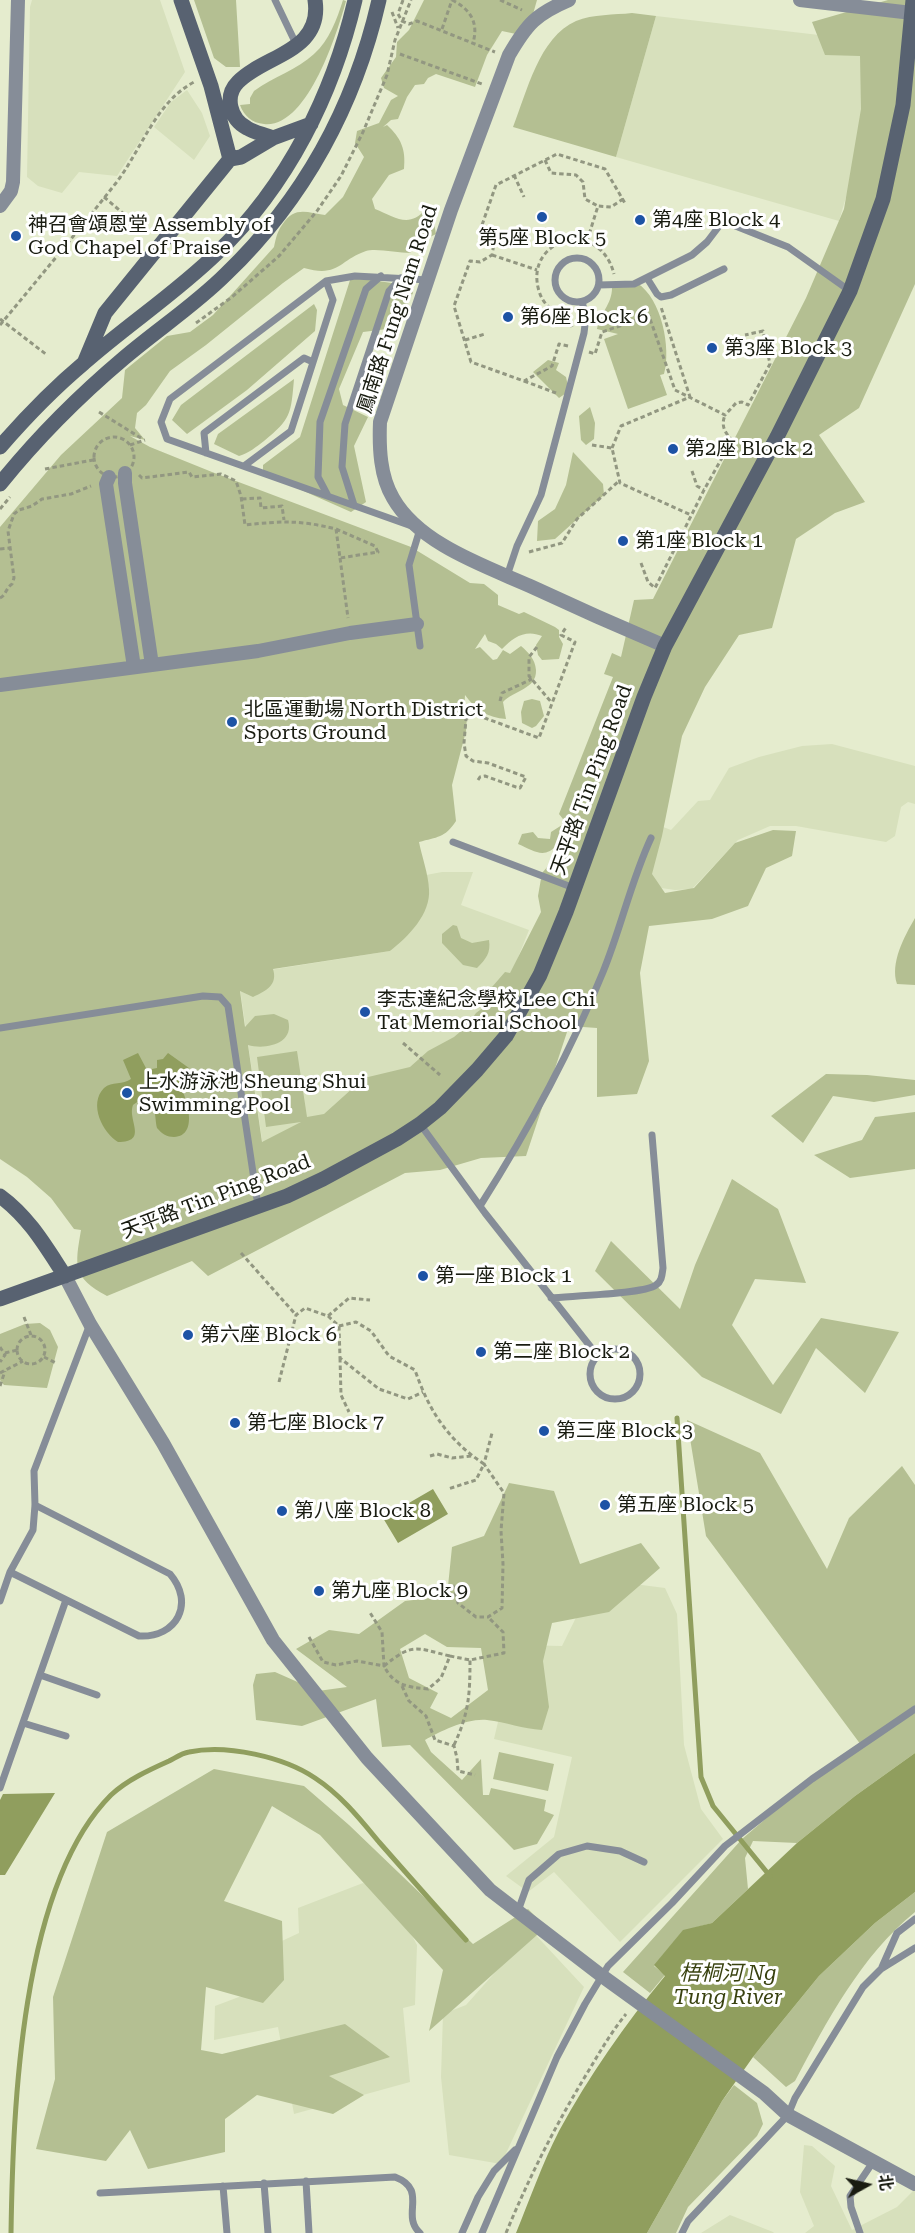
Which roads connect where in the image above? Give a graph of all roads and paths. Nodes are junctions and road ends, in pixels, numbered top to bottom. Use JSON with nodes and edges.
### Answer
{"nodes":[{"id":1,"x":18,"y":0,"type":"edge"},
{"id":2,"x":181,"y":0,"type":"edge"},
{"id":3,"x":275,"y":0,"type":"edge"},
{"id":4,"x":315,"y":0,"type":"edge"},
{"id":5,"x":355,"y":0,"type":"edge"},
{"id":6,"x":403,"y":0,"type":"edge"},
{"id":7,"x":411,"y":0,"type":"edge"},
{"id":8,"x":452,"y":0,"type":"edge"},
{"id":9,"x":500,"y":0,"type":"edge"},
{"id":10,"x":569,"y":0,"type":"edge"},
{"id":11,"x":800,"y":0,"type":"edge"},
{"id":12,"x":385,"y":5,"type":"edge"},
{"id":13,"x":912,"y":6,"type":"edge"},
{"id":14,"x":522,"y":10,"type":"dead end"},
{"id":15,"x":402,"y":21,"type":"junction"},
{"id":16,"x":442,"y":30,"type":"junction"},
{"id":17,"x":473,"y":43,"type":"junction"},
{"id":18,"x":297,"y":46,"type":"junction"},
{"id":19,"x":495,"y":52,"type":"dead end"},
{"id":20,"x":400,"y":54,"type":"dead end"},
{"id":21,"x":204,"y":66,"type":"junction"},
{"id":22,"x":239,"y":80,"type":"junction"},
{"id":23,"x":195,"y":81,"type":"dead end"},
{"id":24,"x":482,"y":84,"type":"dead end"},
{"id":25,"x":311,"y":124,"type":"junction"},
{"id":26,"x":273,"y":138,"type":"junction"},
{"id":27,"x":230,"y":159,"type":"junction"},
{"id":28,"x":545,"y":160,"type":"dead end"},
{"id":29,"x":514,"y":176,"type":"dead end"},
{"id":30,"x":104,"y":197,"type":"junction"},
{"id":31,"x":524,"y":197,"type":"dead end"},
{"id":32,"x":623,"y":199,"type":"dead end"},
{"id":33,"x":0,"y":206,"type":"edge"},
{"id":34,"x":598,"y":206,"type":"junction"},
{"id":35,"x":145,"y":232,"type":"dead end"},
{"id":36,"x":587,"y":241,"type":"junction"},
{"id":37,"x":492,"y":255,"type":"dead end"},
{"id":38,"x":724,"y":269,"type":"dead end"},
{"id":39,"x":537,"y":270,"type":"junction"},
{"id":40,"x":381,"y":276,"type":"junction"},
{"id":41,"x":401,"y":278,"type":"junction"},
{"id":42,"x":647,"y":278,"type":"junction"},
{"id":43,"x":428,"y":280,"type":"junction"},
{"id":44,"x":326,"y":281,"type":"junction"},
{"id":45,"x":598,"y":285,"type":"junction"},
{"id":46,"x":614,"y":285,"type":"junction"},
{"id":47,"x":850,"y":291,"type":"junction"},
{"id":48,"x":657,"y":294,"type":"junction"},
{"id":49,"x":582,"y":302,"type":"junction"},
{"id":50,"x":0,"y":319,"type":"edge"},
{"id":51,"x":0,"y":325,"type":"edge"},
{"id":52,"x":485,"y":334,"type":"dead end"},
{"id":53,"x":572,"y":334,"type":"dead end"},
{"id":54,"x":465,"y":340,"type":"dead end"},
{"id":55,"x":571,"y":340,"type":"dead end"},
{"id":56,"x":570,"y":347,"type":"dead end"},
{"id":57,"x":47,"y":355,"type":"dead end"},
{"id":58,"x":313,"y":362,"type":"junction"},
{"id":59,"x":84,"y":363,"type":"junction"},
{"id":60,"x":524,"y":381,"type":"dead end"},
{"id":61,"x":556,"y":393,"type":"dead end"},
{"id":62,"x":99,"y":412,"type":"dead end"},
{"id":63,"x":725,"y":415,"type":"dead end"},
{"id":64,"x":130,"y":445,"type":"junction"},
{"id":65,"x":592,"y":445,"type":"dead end"},
{"id":66,"x":0,"y":447,"type":"edge"},
{"id":67,"x":612,"y":448,"type":"junction"},
{"id":68,"x":206,"y":453,"type":"junction"},
{"id":69,"x":94,"y":460,"type":"junction"},
{"id":70,"x":244,"y":466,"type":"junction"},
{"id":71,"x":45,"y":469,"type":"dead end"},
{"id":72,"x":128,"y":471,"type":"junction"},
{"id":73,"x":692,"y":471,"type":"dead end"},
{"id":74,"x":102,"y":475,"type":"junction"},
{"id":75,"x":619,"y":481,"type":"junction"},
{"id":76,"x":95,"y":483,"type":"dead end"},
{"id":77,"x":0,"y":484,"type":"edge"},
{"id":78,"x":704,"y":490,"type":"junction"},
{"id":79,"x":328,"y":496,"type":"junction"},
{"id":80,"x":242,"y":499,"type":"junction"},
{"id":81,"x":354,"y":505,"type":"junction"},
{"id":82,"x":692,"y":515,"type":"junction"},
{"id":83,"x":284,"y":520,"type":"junction"},
{"id":84,"x":336,"y":529,"type":"junction"},
{"id":85,"x":420,"y":529,"type":"junction"},
{"id":86,"x":10,"y":548,"type":"junction"},
{"id":87,"x":0,"y":549,"type":"edge"},
{"id":88,"x":529,"y":552,"type":"dead end"},
{"id":89,"x":340,"y":558,"type":"junction"},
{"id":90,"x":641,"y":563,"type":"dead end"},
{"id":91,"x":507,"y":576,"type":"junction"},
{"id":92,"x":0,"y":589,"type":"edge"},
{"id":93,"x":6,"y":589,"type":"junction"},
{"id":94,"x":0,"y":598,"type":"edge"},
{"id":95,"x":417,"y":624,"type":"junction"},
{"id":96,"x":567,"y":626,"type":"dead end"},
{"id":97,"x":350,"y":633,"type":"junction"},
{"id":98,"x":665,"y":645,"type":"junction"},
{"id":99,"x":420,"y":646,"type":"dead end"},
{"id":100,"x":537,"y":647,"type":"dead end"},
{"id":101,"x":152,"y":665,"type":"junction"},
{"id":102,"x":134,"y":667,"type":"junction"},
{"id":103,"x":532,"y":679,"type":"junction"},
{"id":104,"x":0,"y":685,"type":"edge"},
{"id":105,"x":500,"y":701,"type":"dead end"},
{"id":106,"x":552,"y":703,"type":"junction"},
{"id":107,"x":478,"y":780,"type":"dead end"},
{"id":108,"x":651,"y":838,"type":"dead end"},
{"id":109,"x":453,"y":842,"type":"dead end"},
{"id":110,"x":574,"y":888,"type":"junction"},
{"id":111,"x":0,"y":1028,"type":"edge"},
{"id":112,"x":403,"y":1043,"type":"dead end"},
{"id":113,"x":440,"y":1076,"type":"dead end"},
{"id":114,"x":420,"y":1124,"type":"junction"},
{"id":115,"x":652,"y":1135,"type":"dead end"},
{"id":116,"x":0,"y":1196,"type":"edge"},
{"id":117,"x":258,"y":1206,"type":"junction"},
{"id":118,"x":480,"y":1206,"type":"junction"},
{"id":119,"x":241,"y":1253,"type":"dead end"},
{"id":120,"x":65,"y":1276,"type":"junction"},
{"id":121,"x":551,"y":1298,"type":"junction"},
{"id":122,"x":0,"y":1299,"type":"edge"},
{"id":123,"x":370,"y":1300,"type":"dead end"},
{"id":124,"x":296,"y":1315,"type":"junction"},
{"id":125,"x":24,"y":1317,"type":"dead end"},
{"id":126,"x":328,"y":1317,"type":"junction"},
{"id":127,"x":90,"y":1324,"type":"junction"},
{"id":128,"x":339,"y":1326,"type":"junction"},
{"id":129,"x":32,"y":1335,"type":"junction"},
{"id":130,"x":0,"y":1347,"type":"edge"},
{"id":131,"x":17,"y":1350,"type":"junction"},
{"id":132,"x":5,"y":1353,"type":"junction"},
{"id":133,"x":597,"y":1355,"type":"junction"},
{"id":134,"x":44,"y":1357,"type":"junction"},
{"id":135,"x":340,"y":1358,"type":"junction"},
{"id":136,"x":23,"y":1361,"type":"junction"},
{"id":137,"x":0,"y":1362,"type":"edge"},
{"id":138,"x":56,"y":1363,"type":"dead end"},
{"id":139,"x":5,"y":1371,"type":"junction"},
{"id":140,"x":0,"y":1373,"type":"edge"},
{"id":141,"x":279,"y":1382,"type":"dead end"},
{"id":142,"x":0,"y":1386,"type":"edge"},
{"id":143,"x":423,"y":1392,"type":"junction"},
{"id":144,"x":349,"y":1412,"type":"dead end"},
{"id":145,"x":492,"y":1432,"type":"dead end"},
{"id":146,"x":430,"y":1456,"type":"dead end"},
{"id":147,"x":472,"y":1456,"type":"junction"},
{"id":148,"x":484,"y":1464,"type":"junction"},
{"id":149,"x":448,"y":1490,"type":"dead end"},
{"id":150,"x":35,"y":1505,"type":"junction"},
{"id":151,"x":10,"y":1572,"type":"junction"},
{"id":152,"x":453,"y":1585,"type":"dead end"},
{"id":153,"x":66,"y":1600,"type":"junction"},
{"id":154,"x":0,"y":1601,"type":"edge"},
{"id":155,"x":369,"y":1611,"type":"dead end"},
{"id":156,"x":488,"y":1617,"type":"junction"},
{"id":157,"x":309,"y":1637,"type":"dead end"},
{"id":158,"x":450,"y":1656,"type":"junction"},
{"id":159,"x":470,"y":1660,"type":"junction"},
{"id":160,"x":384,"y":1666,"type":"junction"},
{"id":161,"x":39,"y":1675,"type":"junction"},
{"id":162,"x":402,"y":1686,"type":"junction"},
{"id":163,"x":97,"y":1695,"type":"dead end"},
{"id":164,"x":915,"y":1709,"type":"edge"},
{"id":165,"x":22,"y":1723,"type":"junction"},
{"id":166,"x":66,"y":1736,"type":"dead end"},
{"id":167,"x":454,"y":1746,"type":"junction"},
{"id":168,"x":0,"y":1762,"type":"edge"},
{"id":169,"x":8,"y":1765,"type":"junction"},
{"id":170,"x":475,"y":1775,"type":"dead end"},
{"id":171,"x":0,"y":1788,"type":"edge"},
{"id":172,"x":644,"y":1862,"type":"dead end"},
{"id":173,"x":518,"y":1912,"type":"junction"},
{"id":174,"x":915,"y":1919,"type":"edge"},
{"id":175,"x":915,"y":1948,"type":"edge"},
{"id":176,"x":881,"y":1969,"type":"junction"},
{"id":177,"x":602,"y":1976,"type":"junction"},
{"id":178,"x":626,"y":2014,"type":"dead end"},
{"id":179,"x":788,"y":2115,"type":"junction"},
{"id":180,"x":519,"y":2146,"type":"junction"},
{"id":181,"x":873,"y":2162,"type":"junction"},
{"id":182,"x":306,"y":2181,"type":"junction"},
{"id":183,"x":264,"y":2183,"type":"junction"},
{"id":184,"x":915,"y":2184,"type":"edge"},
{"id":185,"x":223,"y":2186,"type":"junction"},
{"id":186,"x":100,"y":2193,"type":"dead end"},
{"id":187,"x":227,"y":2233,"type":"edge"},
{"id":188,"x":268,"y":2233,"type":"edge"},
{"id":189,"x":309,"y":2233,"type":"edge"},
{"id":190,"x":420,"y":2233,"type":"edge"},
{"id":191,"x":462,"y":2233,"type":"edge"},
{"id":192,"x":482,"y":2233,"type":"edge"},
{"id":193,"x":506,"y":2233,"type":"edge"},
{"id":194,"x":682,"y":2233,"type":"edge"},
{"id":195,"x":860,"y":2233,"type":"edge"}],
"edges":[{"from":1,"to":33,"type":"street"},
{"from":2,"to":21,"type":"street"},
{"from":3,"to":18,"type":"lane"},
{"from":4,"to":18,"type":"street"},
{"from":5,"to":25,"type":"street"},
{"from":6,"to":15,"type":"path"},
{"from":7,"to":15,"type":"path"},
{"from":8,"to":16,"type":"path"},
{"from":8,"to":17,"type":"path"},
{"from":9,"to":14,"type":"path"},
{"from":10,"to":43,"type":"street","name":"鳳南路 Fung Nam Road"},
{"from":11,"to":13,"type":"street"},
{"from":12,"to":15,"type":"path"},
{"from":12,"to":77,"type":"street"},
{"from":13,"to":47,"type":"street","name":"天平路 Tin Ping Road"},
{"from":15,"to":16,"type":"path"},
{"from":16,"to":17,"type":"path"},
{"from":17,"to":19,"type":"path"},
{"from":18,"to":22,"type":"street"},
{"from":20,"to":24,"type":"path"},
{"from":21,"to":22,"type":"street"},
{"from":21,"to":27,"type":"street"},
{"from":22,"to":26,"type":"street"},
{"from":23,"to":30,"type":"path"},
{"from":25,"to":26,"type":"street"},
{"from":25,"to":59,"type":"street"},
{"from":26,"to":27,"type":"street"},
{"from":27,"to":59,"type":"street"},
{"from":28,"to":34,"type":"path"},
{"from":29,"to":31,"type":"path"},
{"from":30,"to":35,"type":"path"},
{"from":30,"to":51,"type":"path"},
{"from":32,"to":34,"type":"path"},
{"from":34,"to":36,"type":"path"},
{"from":36,"to":39,"type":"path"},
{"from":36,"to":46,"type":"path"},
{"from":37,"to":39,"type":"path"},
{"from":38,"to":48,"type":"lane"},
{"from":39,"to":53,"type":"path"},
{"from":40,"to":41,"type":"lane"},
{"from":40,"to":44,"type":"lane"},
{"from":40,"to":79,"type":"lane"},
{"from":41,"to":43,"type":"lane"},
{"from":41,"to":81,"type":"lane"},
{"from":42,"to":46,"type":"lane"},
{"from":42,"to":47,"type":"lane"},
{"from":42,"to":48,"type":"lane"},
{"from":43,"to":85,"type":"street","name":"鳳南路 Fung Nam Road"},
{"from":44,"to":58,"type":"lane"},
{"from":44,"to":68,"type":"lane"},
{"from":45,"to":46,"type":"lane"},
{"from":45,"to":49,"type":"lane"},
{"from":45,"to":49,"type":"lane"},
{"from":47,"to":98,"type":"street","name":"天平路 Tin Ping Road"},
{"from":48,"to":67,"type":"path"},
{"from":49,"to":91,"type":"lane"},
{"from":50,"to":57,"type":"path"},
{"from":52,"to":54,"type":"path"},
{"from":55,"to":56,"type":"path"},
{"from":58,"to":68,"type":"lane"},
{"from":58,"to":70,"type":"lane"},
{"from":59,"to":66,"type":"street"},
{"from":60,"to":61,"type":"path"},
{"from":62,"to":64,"type":"path"},
{"from":63,"to":78,"type":"path"},
{"from":64,"to":69,"type":"path"},
{"from":64,"to":72,"type":"path"},
{"from":65,"to":67,"type":"path"},
{"from":67,"to":75,"type":"path"},
{"from":68,"to":70,"type":"lane"},
{"from":69,"to":71,"type":"path"},
{"from":69,"to":74,"type":"path"},
{"from":70,"to":79,"type":"lane"},
{"from":72,"to":74,"type":"path"},
{"from":72,"to":80,"type":"path"},
{"from":72,"to":101,"type":"street"},
{"from":73,"to":78,"type":"path"},
{"from":74,"to":102,"type":"street"},
{"from":75,"to":82,"type":"path"},
{"from":75,"to":88,"type":"path"},
{"from":76,"to":86,"type":"path"},
{"from":78,"to":82,"type":"path"},
{"from":79,"to":81,"type":"lane"},
{"from":80,"to":83,"type":"path"},
{"from":80,"to":83,"type":"path"},
{"from":81,"to":85,"type":"lane"},
{"from":82,"to":90,"type":"path"},
{"from":83,"to":84,"type":"path"},
{"from":84,"to":89,"type":"path"},
{"from":84,"to":89,"type":"path"},
{"from":85,"to":91,"type":"street","name":"鳳南路 Fung Nam Road"},
{"from":85,"to":95,"type":"lane"},
{"from":86,"to":87,"type":"path"},
{"from":86,"to":93,"type":"path"},
{"from":89,"to":97,"type":"path"},
{"from":91,"to":98,"type":"street","name":"鳳南路 Fung Nam Road"},
{"from":92,"to":93,"type":"path"},
{"from":93,"to":94,"type":"path"},
{"from":95,"to":97,"type":"street"},
{"from":95,"to":99,"type":"lane"},
{"from":96,"to":106,"type":"path"},
{"from":97,"to":101,"type":"street"},
{"from":98,"to":110,"type":"street","name":"天平路 Tin Ping Road"},
{"from":100,"to":103,"type":"path"},
{"from":101,"to":102,"type":"street"},
{"from":102,"to":104,"type":"street"},
{"from":103,"to":105,"type":"path"},
{"from":103,"to":106,"type":"path"},
{"from":106,"to":107,"type":"path"},
{"from":108,"to":118,"type":"lane"},
{"from":109,"to":110,"type":"lane"},
{"from":110,"to":114,"type":"street","name":"天平路 Tin Ping Road"},
{"from":111,"to":117,"type":"lane"},
{"from":112,"to":113,"type":"path"},
{"from":114,"to":117,"type":"street","name":"天平路 Tin Ping Road"},
{"from":114,"to":118,"type":"lane"},
{"from":115,"to":121,"type":"lane"},
{"from":116,"to":120,"type":"street"},
{"from":117,"to":120,"type":"street","name":"天平路 Tin Ping Road"},
{"from":118,"to":121,"type":"lane"},
{"from":119,"to":124,"type":"path"},
{"from":120,"to":122,"type":"street","name":"天平路 Tin Ping Road"},
{"from":120,"to":127,"type":"street"},
{"from":121,"to":133,"type":"lane"},
{"from":123,"to":126,"type":"path"},
{"from":124,"to":126,"type":"path"},
{"from":124,"to":141,"type":"path"},
{"from":125,"to":129,"type":"path"},
{"from":126,"to":128,"type":"path"},
{"from":127,"to":150,"type":"lane"},
{"from":127,"to":173,"type":"street"},
{"from":128,"to":135,"type":"path"},
{"from":128,"to":143,"type":"path"},
{"from":129,"to":131,"type":"path"},
{"from":129,"to":134,"type":"path"},
{"from":130,"to":132,"type":"path"},
{"from":131,"to":132,"type":"path"},
{"from":131,"to":136,"type":"path"},
{"from":132,"to":137,"type":"path"},
{"from":133,"to":133,"type":"lane"},
{"from":134,"to":136,"type":"path"},
{"from":134,"to":138,"type":"path"},
{"from":135,"to":143,"type":"path"},
{"from":135,"to":144,"type":"path"},
{"from":136,"to":139,"type":"path"},
{"from":139,"to":140,"type":"path"},
{"from":139,"to":142,"type":"path"},
{"from":143,"to":147,"type":"path"},
{"from":145,"to":148,"type":"path"},
{"from":146,"to":147,"type":"path"},
{"from":147,"to":148,"type":"path"},
{"from":148,"to":149,"type":"path"},
{"from":148,"to":156,"type":"path"},
{"from":150,"to":151,"type":"lane"},
{"from":150,"to":153,"type":"lane"},
{"from":151,"to":153,"type":"lane"},
{"from":151,"to":154,"type":"lane"},
{"from":152,"to":156,"type":"path"},
{"from":153,"to":161,"type":"lane"},
{"from":155,"to":160,"type":"path"},
{"from":156,"to":159,"type":"path"},
{"from":157,"to":160,"type":"path"},
{"from":158,"to":159,"type":"path"},
{"from":158,"to":160,"type":"path"},
{"from":158,"to":162,"type":"path"},
{"from":159,"to":167,"type":"path"},
{"from":160,"to":162,"type":"path"},
{"from":161,"to":163,"type":"lane"},
{"from":161,"to":165,"type":"lane"},
{"from":162,"to":167,"type":"path"},
{"from":164,"to":177,"type":"lane"},
{"from":165,"to":166,"type":"lane"},
{"from":165,"to":169,"type":"lane"},
{"from":167,"to":170,"type":"path"},
{"from":168,"to":169,"type":"lane"},
{"from":169,"to":171,"type":"lane"},
{"from":172,"to":173,"type":"lane"},
{"from":173,"to":177,"type":"street"},
{"from":174,"to":176,"type":"lane"},
{"from":175,"to":176,"type":"lane"},
{"from":176,"to":179,"type":"lane"},
{"from":177,"to":179,"type":"street"},
{"from":177,"to":180,"type":"lane"},
{"from":178,"to":193,"type":"path"},
{"from":179,"to":181,"type":"street"},
{"from":179,"to":194,"type":"lane"},
{"from":180,"to":191,"type":"lane"},
{"from":180,"to":192,"type":"lane"},
{"from":181,"to":184,"type":"street"},
{"from":181,"to":195,"type":"lane"},
{"from":182,"to":183,"type":"lane"},
{"from":182,"to":189,"type":"lane"},
{"from":182,"to":190,"type":"lane"},
{"from":183,"to":185,"type":"lane"},
{"from":183,"to":188,"type":"lane"},
{"from":185,"to":186,"type":"lane"},
{"from":185,"to":187,"type":"lane"}]}
